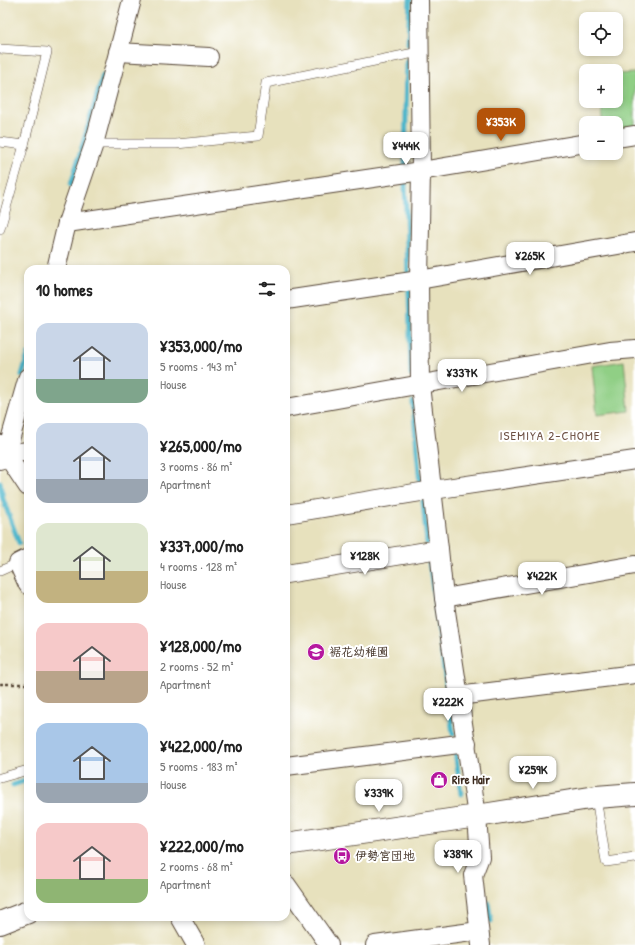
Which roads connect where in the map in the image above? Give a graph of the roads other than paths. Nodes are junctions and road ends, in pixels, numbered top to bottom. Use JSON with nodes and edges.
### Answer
{"nodes":[{"id":1,"x":132,"y":0,"type":"edge"},
{"id":2,"x":419,"y":0,"type":"edge"},
{"id":3,"x":0,"y":49,"type":"edge"},
{"id":4,"x":118,"y":52,"type":"junction"},
{"id":5,"x":419,"y":52,"type":"junction"},
{"id":6,"x":209,"y":57,"type":"dead end"},
{"id":7,"x":635,"y":135,"type":"edge"},
{"id":8,"x":623,"y":137,"type":"edge"},
{"id":9,"x":0,"y":142,"type":"edge"},
{"id":10,"x":94,"y":144,"type":"junction"},
{"id":11,"x":579,"y":144,"type":"edge"},
{"id":12,"x":24,"y":145,"type":"junction"},
{"id":13,"x":421,"y":171,"type":"junction"},
{"id":14,"x":67,"y":223,"type":"junction"},
{"id":15,"x":0,"y":229,"type":"edge"},
{"id":16,"x":635,"y":242,"type":"edge"},
{"id":17,"x":57,"y":265,"type":"edge"},
{"id":18,"x":419,"y":280,"type":"junction"},
{"id":19,"x":290,"y":299,"type":"edge"},
{"id":20,"x":635,"y":349,"type":"edge"},
{"id":21,"x":420,"y":385,"type":"junction"},
{"id":22,"x":24,"y":389,"type":"edge"},
{"id":23,"x":290,"y":407,"type":"edge"},
{"id":24,"x":24,"y":451,"type":"edge"},
{"id":25,"x":2,"y":452,"type":"edge"},
{"id":26,"x":635,"y":460,"type":"edge"},
{"id":27,"x":24,"y":482,"type":"edge"},
{"id":28,"x":433,"y":490,"type":"junction"},
{"id":29,"x":290,"y":513,"type":"edge"},
{"id":30,"x":439,"y":549,"type":"junction"},
{"id":31,"x":23,"y":560,"type":"edge"},
{"id":32,"x":635,"y":565,"type":"edge"},
{"id":33,"x":0,"y":571,"type":"edge"},
{"id":34,"x":290,"y":573,"type":"edge"},
{"id":35,"x":444,"y":598,"type":"junction"},
{"id":36,"x":635,"y":674,"type":"edge"},
{"id":37,"x":458,"y":696,"type":"junction"},
{"id":38,"x":467,"y":743,"type":"junction"},
{"id":39,"x":290,"y":765,"type":"edge"},
{"id":40,"x":24,"y":771,"type":"edge"},
{"id":41,"x":0,"y":778,"type":"edge"},
{"id":42,"x":635,"y":794,"type":"edge"},
{"id":43,"x":596,"y":797,"type":"junction"},
{"id":44,"x":477,"y":816,"type":"junction"},
{"id":45,"x":290,"y":843,"type":"edge"},
{"id":46,"x":635,"y":858,"type":"edge"},
{"id":47,"x":290,"y":890,"type":"edge"},
{"id":48,"x":24,"y":914,"type":"edge"},
{"id":49,"x":182,"y":921,"type":"edge"},
{"id":50,"x":0,"y":923,"type":"edge"},
{"id":51,"x":480,"y":938,"type":"edge"},
{"id":52,"x":196,"y":945,"type":"edge"},
{"id":53,"x":329,"y":945,"type":"edge"},
{"id":54,"x":375,"y":945,"type":"edge"}],
"edges":[{"from":1,"to":4,"type":"street"},
{"from":2,"to":5,"type":"street"},
{"from":3,"to":12,"type":"lane"},
{"from":4,"to":6,"type":"street"},
{"from":4,"to":10,"type":"street"},
{"from":5,"to":10,"type":"lane"},
{"from":5,"to":13,"type":"street"},
{"from":7,"to":8,"type":"street"},
{"from":9,"to":12,"type":"lane"},
{"from":10,"to":14,"type":"street"},
{"from":11,"to":13,"type":"street"},
{"from":12,"to":15,"type":"lane"},
{"from":13,"to":14,"type":"street"},
{"from":13,"to":18,"type":"street"},
{"from":14,"to":17,"type":"street"},
{"from":16,"to":18,"type":"street"},
{"from":18,"to":19,"type":"street"},
{"from":18,"to":21,"type":"street"},
{"from":20,"to":21,"type":"street"},
{"from":21,"to":23,"type":"street"},
{"from":21,"to":28,"type":"street"},
{"from":22,"to":25,"type":"street"},
{"from":24,"to":25,"type":"street"},
{"from":25,"to":27,"type":"street"},
{"from":26,"to":28,"type":"street"},
{"from":28,"to":29,"type":"street"},
{"from":28,"to":30,"type":"street"},
{"from":30,"to":34,"type":"street"},
{"from":30,"to":35,"type":"street"},
{"from":31,"to":33,"type":"lane"},
{"from":32,"to":35,"type":"street"},
{"from":35,"to":37,"type":"street"},
{"from":36,"to":37,"type":"street"},
{"from":37,"to":38,"type":"street"},
{"from":38,"to":39,"type":"street"},
{"from":38,"to":44,"type":"street"},
{"from":40,"to":41,"type":"lane"},
{"from":42,"to":43,"type":"street"},
{"from":43,"to":44,"type":"street"},
{"from":43,"to":46,"type":"lane"},
{"from":44,"to":45,"type":"street"},
{"from":44,"to":51,"type":"street"},
{"from":47,"to":53,"type":"street"},
{"from":48,"to":50,"type":"street"},
{"from":49,"to":52,"type":"street"},
{"from":51,"to":54,"type":"street"}]}
